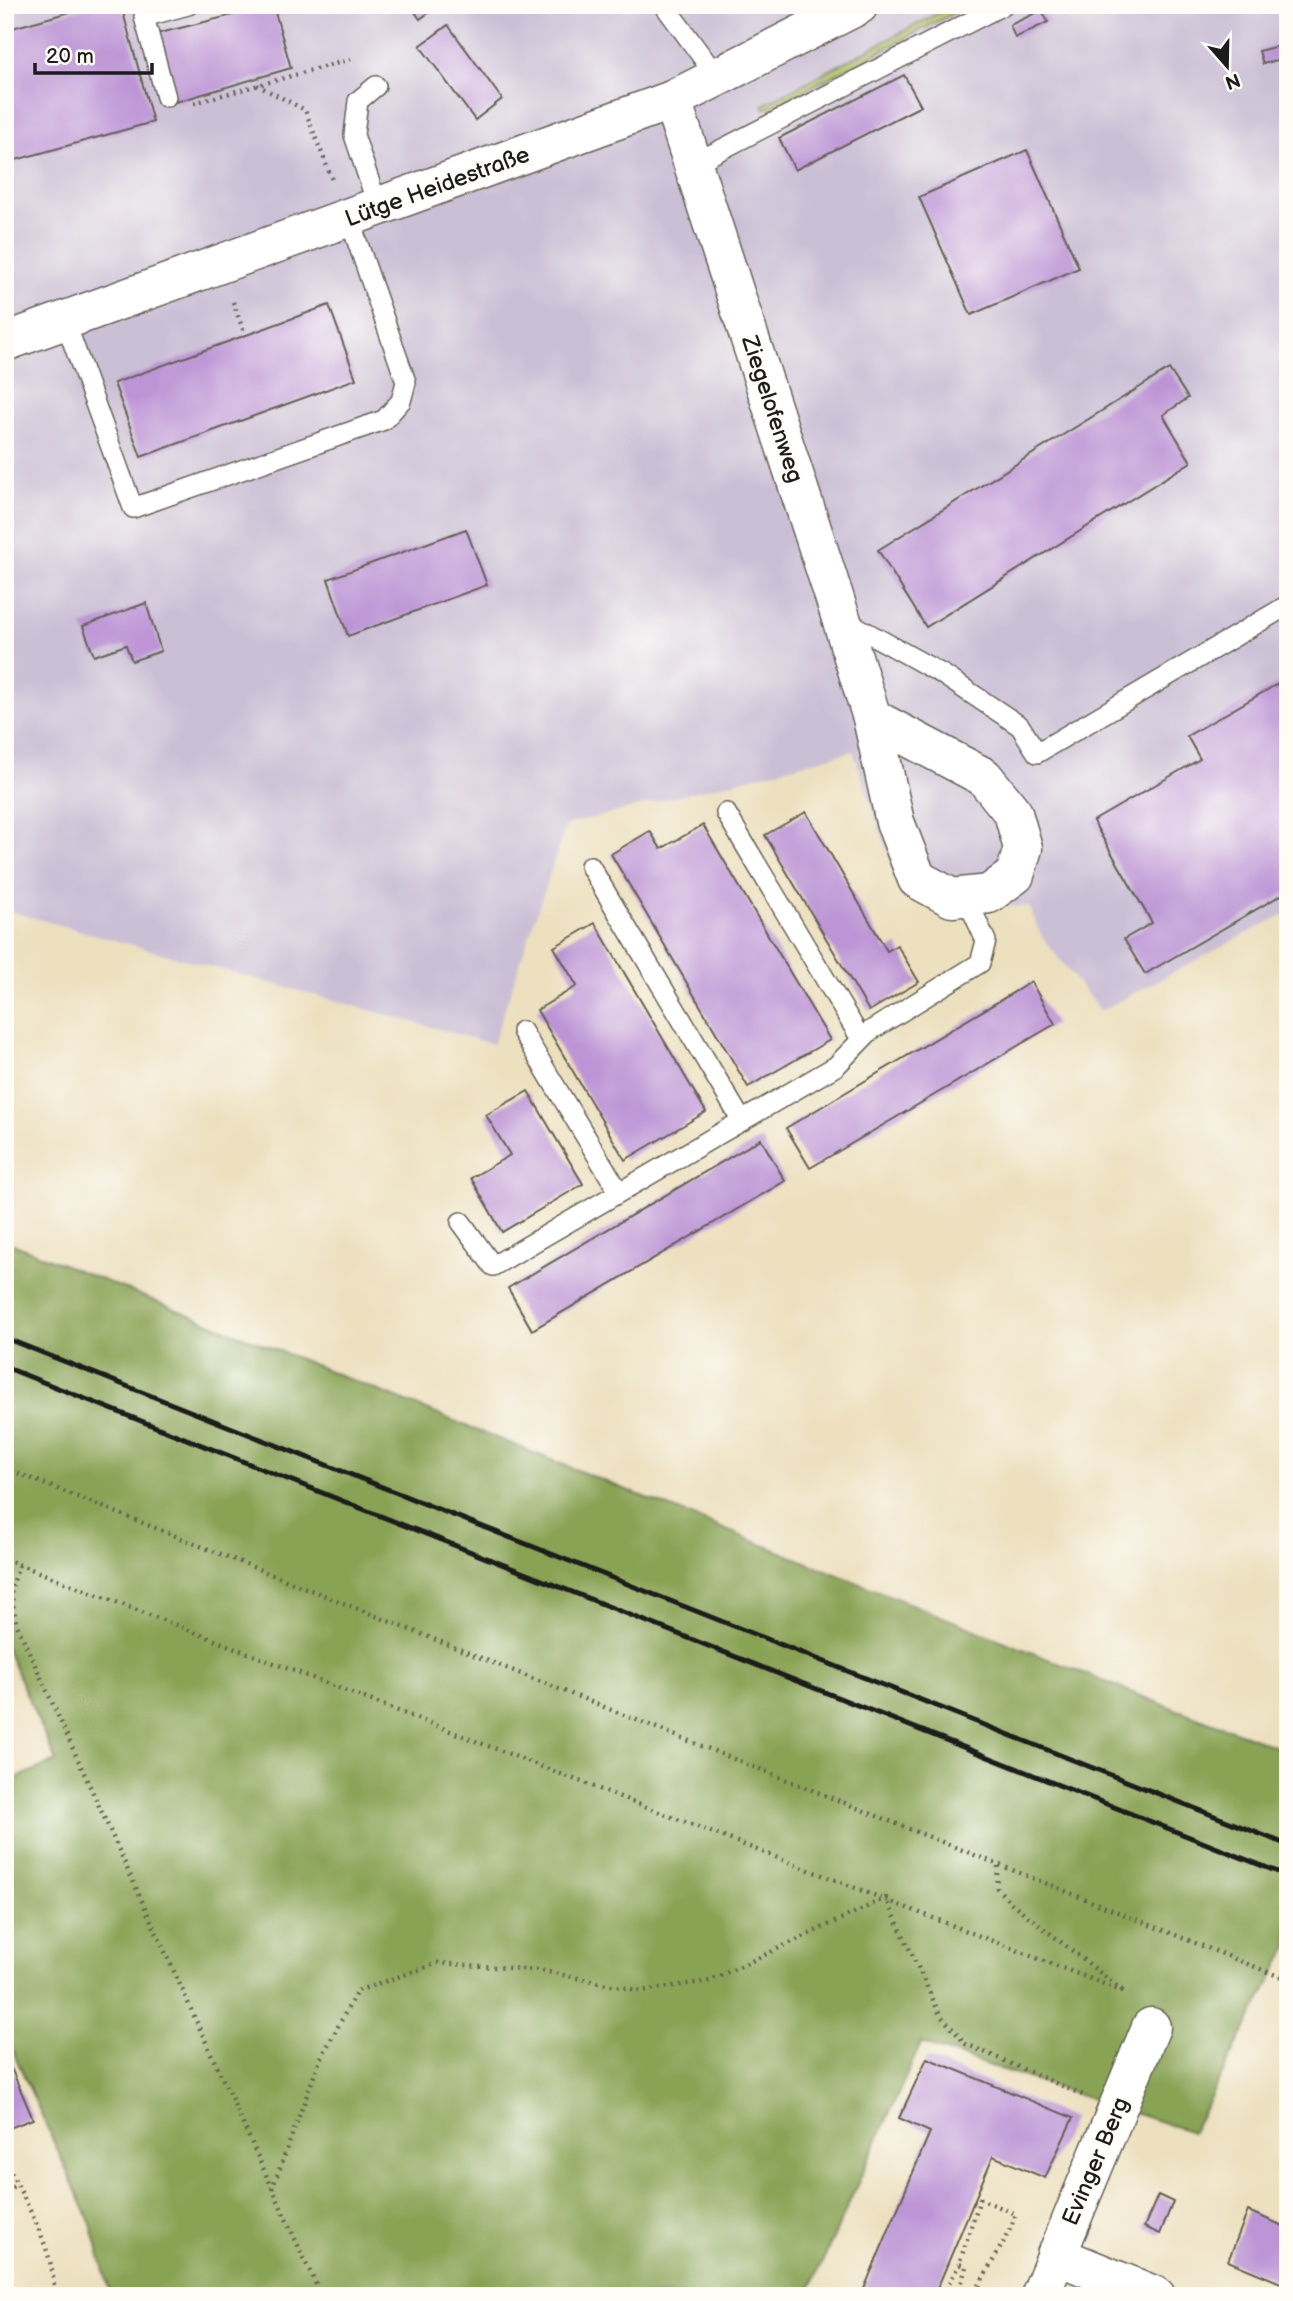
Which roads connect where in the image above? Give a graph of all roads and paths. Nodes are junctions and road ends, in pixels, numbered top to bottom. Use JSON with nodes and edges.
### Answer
{"nodes":[{"id":1,"x":188,"y":5,"type":"edge"},
{"id":2,"x":664,"y":5,"type":"edge"},
{"id":3,"x":859,"y":5,"type":"edge"},
{"id":4,"x":1003,"y":5,"type":"edge"},
{"id":5,"x":352,"y":59,"type":"dead end"},
{"id":6,"x":718,"y":77,"type":"junction"},
{"id":7,"x":257,"y":85,"type":"junction"},
{"id":8,"x":376,"y":86,"type":"dead end"},
{"id":9,"x":166,"y":97,"type":"joint"},
{"id":10,"x":672,"y":100,"type":"junction"},
{"id":11,"x":693,"y":164,"type":"junction"},
{"id":12,"x":355,"y":206,"type":"junction"},
{"id":13,"x":233,"y":302,"type":"dead end"},
{"id":14,"x":65,"y":321,"type":"junction"},
{"id":15,"x":245,"y":335,"type":"dead end"},
{"id":16,"x":5,"y":342,"type":"edge"},
{"id":17,"x":1288,"y":605,"type":"edge"},
{"id":18,"x":841,"y":618,"type":"junction"},
{"id":19,"x":872,"y":718,"type":"junction"},
{"id":20,"x":726,"y":813,"type":"dead end"},
{"id":21,"x":590,"y":866,"type":"dead end"},
{"id":22,"x":966,"y":897,"type":"junction"},
{"id":23,"x":522,"y":1031,"type":"dead end"},
{"id":24,"x":861,"y":1039,"type":"junction"},
{"id":25,"x":742,"y":1121,"type":"junction"},
{"id":26,"x":619,"y":1192,"type":"junction"},
{"id":27,"x":461,"y":1222,"type":"dead end"},
{"id":28,"x":5,"y":1468,"type":"edge"},
{"id":29,"x":5,"y":1559,"type":"edge"},
{"id":30,"x":19,"y":1565,"type":"junction"},
{"id":31,"x":998,"y":1866,"type":"junction"},
{"id":32,"x":886,"y":1898,"type":"junction"},
{"id":33,"x":1288,"y":1980,"type":"edge"},
{"id":34,"x":1127,"y":1993,"type":"junction"},
{"id":35,"x":1151,"y":2027,"type":"joint"},
{"id":36,"x":1116,"y":2110,"type":"junction"},
{"id":37,"x":5,"y":2160,"type":"edge"},
{"id":38,"x":17,"y":2185,"type":"junction"},
{"id":39,"x":272,"y":2189,"type":"junction"},
{"id":40,"x":5,"y":2190,"type":"edge"},
{"id":41,"x":1056,"y":2255,"type":"junction"},
{"id":42,"x":959,"y":2264,"type":"junction"},
{"id":43,"x":54,"y":2296,"type":"edge"},
{"id":44,"x":321,"y":2296,"type":"edge"},
{"id":45,"x":943,"y":2296,"type":"edge"},
{"id":46,"x":958,"y":2296,"type":"edge"},
{"id":47,"x":973,"y":2296,"type":"edge"},
{"id":48,"x":1040,"y":2296,"type":"edge"},
{"id":49,"x":1156,"y":2296,"type":"edge"}],
"edges":[{"from":1,"to":9,"type":"lane"},
{"from":2,"to":6,"type":"lane"},
{"from":3,"to":6,"type":"street","name":"Lütge Heidestraße"},
{"from":4,"to":11,"type":"lane"},
{"from":5,"to":7,"type":"path"},
{"from":6,"to":10,"type":"street","name":"Lütge Heidestraße"},
{"from":7,"to":9,"type":"path"},
{"from":7,"to":12,"type":"path"},
{"from":8,"to":12,"type":"lane"},
{"from":10,"to":11,"type":"street","name":"Ziegelofenweg"},
{"from":10,"to":12,"type":"street","name":"Lütge Heidestraße"},
{"from":11,"to":18,"type":"street","name":"Ziegelofenweg"},
{"from":12,"to":14,"type":"street","name":"Lütge Heidestraße"},
{"from":12,"to":14,"type":"lane"},
{"from":13,"to":15,"type":"path"},
{"from":14,"to":16,"type":"street","name":"Lütge Heidestraße"},
{"from":17,"to":18,"type":"lane"},
{"from":18,"to":19,"type":"street","name":"Ziegelofenweg"},
{"from":19,"to":22,"type":"street","name":"Ziegelofenweg"},
{"from":19,"to":22,"type":"street"},
{"from":20,"to":24,"type":"lane"},
{"from":21,"to":25,"type":"lane"},
{"from":22,"to":24,"type":"lane"},
{"from":23,"to":26,"type":"lane"},
{"from":24,"to":25,"type":"lane"},
{"from":25,"to":26,"type":"lane"},
{"from":26,"to":27,"type":"lane"},
{"from":28,"to":31,"type":"path"},
{"from":29,"to":30,"type":"path"},
{"from":30,"to":32,"type":"path"},
{"from":30,"to":39,"type":"path"},
{"from":31,"to":33,"type":"path"},
{"from":31,"to":34,"type":"path"},
{"from":32,"to":34,"type":"path"},
{"from":32,"to":36,"type":"path"},
{"from":32,"to":39,"type":"path"},
{"from":34,"to":35,"type":"path"},
{"from":35,"to":36,"type":"street","name":"Evinger Berg"},
{"from":36,"to":41,"type":"street","name":"Evinger Berg"},
{"from":37,"to":38,"type":"path"},
{"from":38,"to":40,"type":"path"},
{"from":38,"to":43,"type":"path"},
{"from":39,"to":44,"type":"path"},
{"from":41,"to":48,"type":"street","name":"Evinger Berg"},
{"from":41,"to":49,"type":"street"},
{"from":42,"to":45,"type":"path"},
{"from":42,"to":46,"type":"path"},
{"from":42,"to":47,"type":"path"}]}
